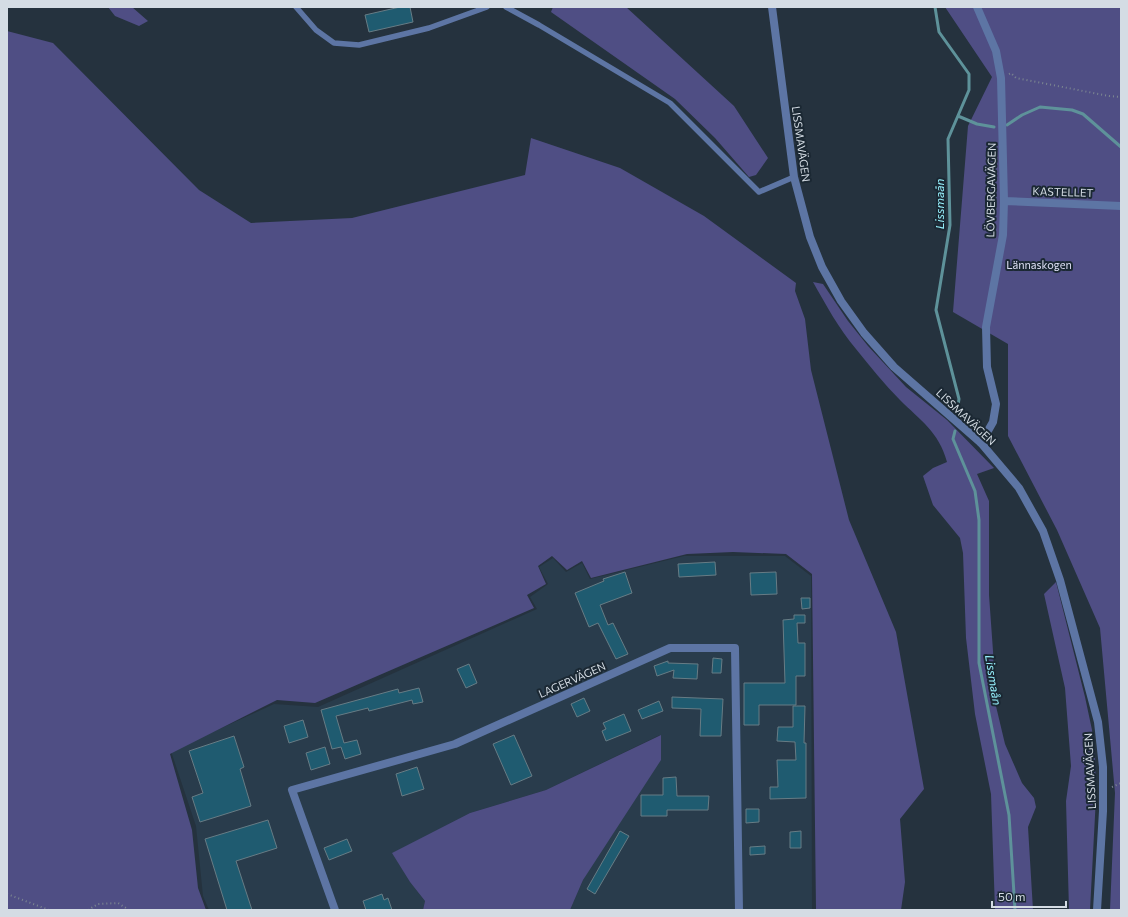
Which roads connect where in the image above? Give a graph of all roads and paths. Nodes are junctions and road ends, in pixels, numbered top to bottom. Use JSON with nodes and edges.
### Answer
{"nodes":[{"id":1,"x":296,"y":7,"type":"edge"},
{"id":2,"x":487,"y":7,"type":"edge"},
{"id":3,"x":506,"y":7,"type":"edge"},
{"id":4,"x":772,"y":7,"type":"edge"},
{"id":5,"x":977,"y":7,"type":"edge"},
{"id":6,"x":1011,"y":73,"type":"dead end"},
{"id":7,"x":1121,"y":98,"type":"edge"},
{"id":8,"x":794,"y":177,"type":"junction"},
{"id":9,"x":1004,"y":201,"type":"junction"},
{"id":10,"x":1121,"y":206,"type":"edge"},
{"id":11,"x":981,"y":443,"type":"junction"},
{"id":12,"x":7,"y":894,"type":"edge"},
{"id":13,"x":49,"y":910,"type":"edge"},
{"id":14,"x":88,"y":910,"type":"edge"},
{"id":15,"x":129,"y":910,"type":"edge"},
{"id":16,"x":335,"y":910,"type":"edge"},
{"id":17,"x":739,"y":910,"type":"edge"},
{"id":18,"x":1098,"y":910,"type":"edge"}],
"edges":[{"from":1,"to":2,"type":"lane"},
{"from":3,"to":8,"type":"lane"},
{"from":4,"to":8,"type":"street","name":"LISSMAVÄGEN"},
{"from":5,"to":9,"type":"street","name":"LÖVBERGAVÄGEN"},
{"from":6,"to":7,"type":"path"},
{"from":8,"to":11,"type":"street","name":"LISSMAVÄGEN"},
{"from":9,"to":10,"type":"street","name":"KASTELLET"},
{"from":9,"to":11,"type":"street","name":"LÖVBERGAVÄGEN"},
{"from":11,"to":18,"type":"street","name":"LISSMAVÄGEN"},
{"from":12,"to":13,"type":"path"},
{"from":14,"to":15,"type":"path"},
{"from":16,"to":17,"type":"street","name":"LAGERVÄGEN"}]}
